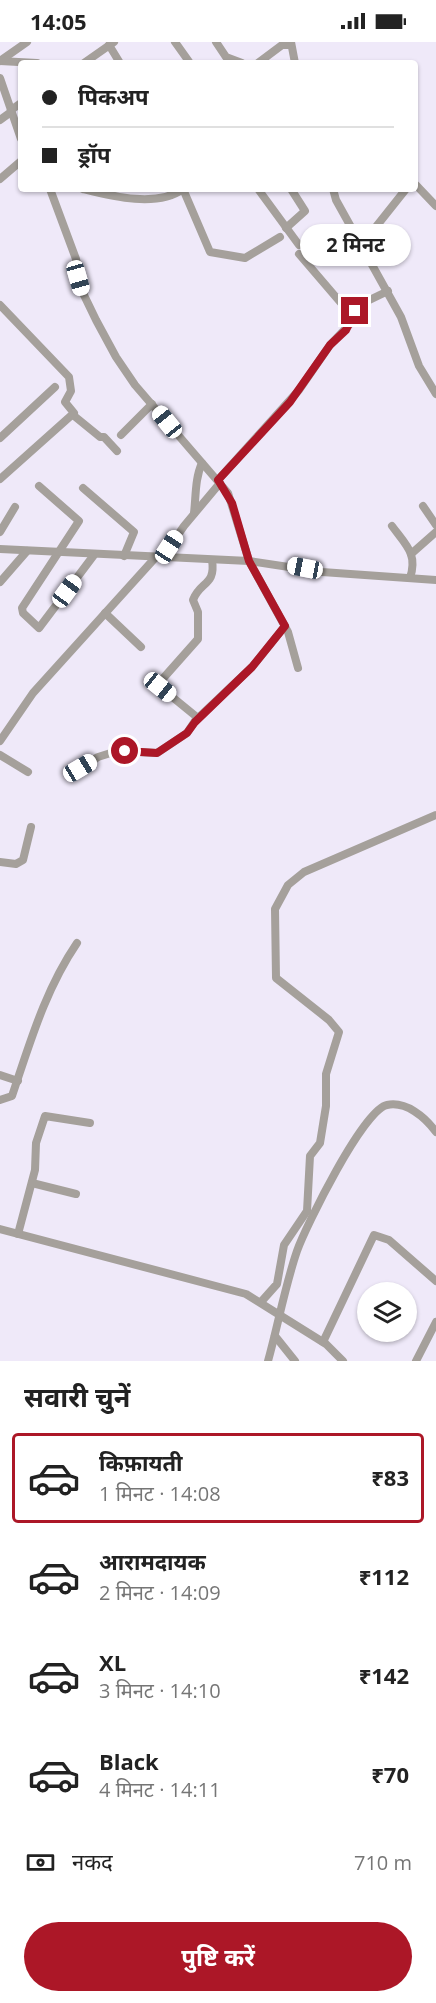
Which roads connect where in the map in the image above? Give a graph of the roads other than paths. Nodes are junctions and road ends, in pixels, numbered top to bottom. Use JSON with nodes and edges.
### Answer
{"nodes":[{"id":1,"x":27,"y":42,"type":"edge"},
{"id":2,"x":175,"y":42,"type":"edge"},
{"id":3,"x":216,"y":42,"type":"edge"},
{"id":4,"x":111,"y":44,"type":"edge"},
{"id":5,"x":291,"y":44,"type":"edge"},
{"id":6,"x":88,"y":60,"type":"edge"},
{"id":7,"x":119,"y":60,"type":"edge"},
{"id":8,"x":188,"y":60,"type":"edge"},
{"id":9,"x":234,"y":60,"type":"edge"},
{"id":10,"x":262,"y":60,"type":"edge"},
{"id":11,"x":295,"y":60,"type":"edge"},
{"id":12,"x":18,"y":62,"type":"edge"},
{"id":13,"x":0,"y":78,"type":"edge"},
{"id":14,"x":18,"y":105,"type":"edge"},
{"id":15,"x":11,"y":111,"type":"junction"},
{"id":16,"x":0,"y":120,"type":"edge"},
{"id":17,"x":18,"y":131,"type":"edge"},
{"id":18,"x":18,"y":164,"type":"edge"},
{"id":19,"x":0,"y":179,"type":"edge"},
{"id":20,"x":418,"y":187,"type":"edge"},
{"id":21,"x":51,"y":192,"type":"edge"},
{"id":22,"x":101,"y":192,"type":"edge"},
{"id":23,"x":178,"y":192,"type":"edge"},
{"id":24,"x":184,"y":192,"type":"edge"},
{"id":25,"x":260,"y":192,"type":"edge"},
{"id":26,"x":293,"y":192,"type":"edge"},
{"id":27,"x":334,"y":192,"type":"edge"},
{"id":28,"x":404,"y":192,"type":"edge"},
{"id":29,"x":436,"y":206,"type":"edge"},
{"id":30,"x":286,"y":228,"type":"junction"},
{"id":31,"x":280,"y":237,"type":"dead end"},
{"id":32,"x":359,"y":241,"type":"junction"},
{"id":33,"x":388,"y":291,"type":"junction"},
{"id":34,"x":0,"y":305,"type":"edge"},
{"id":35,"x":353,"y":317,"type":"junction"},
{"id":36,"x":55,"y":387,"type":"dead end"},
{"id":37,"x":436,"y":394,"type":"edge"},
{"id":38,"x":153,"y":404,"type":"junction"},
{"id":39,"x":73,"y":415,"type":"junction"},
{"id":40,"x":121,"y":435,"type":"dead end"},
{"id":41,"x":0,"y":438,"type":"edge"},
{"id":42,"x":117,"y":451,"type":"dead end"},
{"id":43,"x":202,"y":463,"type":"junction"},
{"id":44,"x":0,"y":479,"type":"edge"},
{"id":45,"x":219,"y":482,"type":"junction"},
{"id":46,"x":39,"y":486,"type":"dead end"},
{"id":47,"x":83,"y":488,"type":"dead end"},
{"id":48,"x":423,"y":506,"type":"dead end"},
{"id":49,"x":15,"y":507,"type":"dead end"},
{"id":50,"x":194,"y":513,"type":"junction"},
{"id":51,"x":436,"y":525,"type":"edge"},
{"id":52,"x":392,"y":526,"type":"dead end"},
{"id":53,"x":0,"y":532,"type":"edge"},
{"id":54,"x":436,"y":532,"type":"edge"},
{"id":55,"x":0,"y":549,"type":"edge"},
{"id":56,"x":27,"y":551,"type":"junction"},
{"id":57,"x":60,"y":553,"type":"junction"},
{"id":58,"x":411,"y":554,"type":"junction"},
{"id":59,"x":94,"y":555,"type":"junction"},
{"id":60,"x":124,"y":556,"type":"junction"},
{"id":61,"x":158,"y":558,"type":"junction"},
{"id":62,"x":212,"y":560,"type":"junction"},
{"id":63,"x":249,"y":561,"type":"junction"},
{"id":64,"x":410,"y":578,"type":"junction"},
{"id":65,"x":436,"y":580,"type":"edge"},
{"id":66,"x":0,"y":582,"type":"edge"},
{"id":67,"x":105,"y":613,"type":"junction"},
{"id":68,"x":285,"y":626,"type":"junction"},
{"id":69,"x":141,"y":647,"type":"dead end"},
{"id":70,"x":298,"y":668,"type":"dead end"},
{"id":71,"x":198,"y":718,"type":"junction"},
{"id":72,"x":0,"y":741,"type":"edge"},
{"id":73,"x":0,"y":754,"type":"edge"},
{"id":74,"x":80,"y":768,"type":"dead end"},
{"id":75,"x":28,"y":772,"type":"dead end"},
{"id":76,"x":436,"y":815,"type":"edge"},
{"id":77,"x":32,"y":827,"type":"dead end"},
{"id":78,"x":0,"y":862,"type":"edge"},
{"id":79,"x":77,"y":943,"type":"dead end"},
{"id":80,"x":0,"y":1075,"type":"edge"},
{"id":81,"x":18,"y":1080,"type":"junction"},
{"id":82,"x":0,"y":1100,"type":"edge"},
{"id":83,"x":90,"y":1123,"type":"dead end"},
{"id":84,"x":436,"y":1132,"type":"edge"},
{"id":85,"x":32,"y":1183,"type":"junction"},
{"id":86,"x":76,"y":1194,"type":"dead end"},
{"id":87,"x":0,"y":1229,"type":"edge"},
{"id":88,"x":18,"y":1234,"type":"junction"},
{"id":89,"x":436,"y":1281,"type":"edge"},
{"id":90,"x":261,"y":1302,"type":"junction"},
{"id":91,"x":281,"y":1315,"type":"junction"},
{"id":92,"x":436,"y":1322,"type":"edge"},
{"id":93,"x":275,"y":1336,"type":"junction"},
{"id":94,"x":323,"y":1342,"type":"junction"},
{"id":95,"x":268,"y":1361,"type":"edge"},
{"id":96,"x":295,"y":1361,"type":"edge"},
{"id":97,"x":343,"y":1361,"type":"edge"},
{"id":98,"x":416,"y":1361,"type":"edge"}],
"edges":[{"from":1,"to":12,"type":"street"},
{"from":2,"to":8,"type":"street"},
{"from":3,"to":9,"type":"street"},
{"from":4,"to":6,"type":"street"},
{"from":4,"to":7,"type":"street"},
{"from":5,"to":10,"type":"street"},
{"from":5,"to":11,"type":"street"},
{"from":13,"to":15,"type":"street"},
{"from":14,"to":15,"type":"street"},
{"from":15,"to":16,"type":"street"},
{"from":15,"to":17,"type":"street"},
{"from":18,"to":19,"type":"street"},
{"from":20,"to":29,"type":"street"},
{"from":21,"to":38,"type":"street"},
{"from":22,"to":23,"type":"street"},
{"from":24,"to":31,"type":"street"},
{"from":25,"to":30,"type":"street"},
{"from":26,"to":30,"type":"street"},
{"from":27,"to":32,"type":"street"},
{"from":28,"to":32,"type":"street"},
{"from":30,"to":35,"type":"street"},
{"from":32,"to":33,"type":"street"},
{"from":33,"to":35,"type":"street"},
{"from":33,"to":37,"type":"street"},
{"from":34,"to":39,"type":"street"},
{"from":35,"to":45,"type":"street"},
{"from":36,"to":41,"type":"street"},
{"from":38,"to":40,"type":"street"},
{"from":38,"to":43,"type":"street"},
{"from":39,"to":42,"type":"street"},
{"from":39,"to":44,"type":"street"},
{"from":43,"to":45,"type":"street"},
{"from":43,"to":50,"type":"street"},
{"from":45,"to":50,"type":"street"},
{"from":45,"to":63,"type":"street"},
{"from":46,"to":57,"type":"street"},
{"from":47,"to":60,"type":"street"},
{"from":48,"to":51,"type":"street"},
{"from":49,"to":53,"type":"street"},
{"from":50,"to":61,"type":"street"},
{"from":52,"to":58,"type":"street"},
{"from":54,"to":58,"type":"street"},
{"from":55,"to":56,"type":"street"},
{"from":56,"to":57,"type":"street"},
{"from":56,"to":66,"type":"street"},
{"from":57,"to":59,"type":"street"},
{"from":57,"to":59,"type":"street"},
{"from":58,"to":64,"type":"street"},
{"from":59,"to":60,"type":"street"},
{"from":60,"to":61,"type":"street"},
{"from":61,"to":62,"type":"street"},
{"from":61,"to":67,"type":"street"},
{"from":62,"to":63,"type":"street"},
{"from":62,"to":71,"type":"street"},
{"from":63,"to":64,"type":"street"},
{"from":63,"to":68,"type":"street"},
{"from":64,"to":65,"type":"street"},
{"from":67,"to":69,"type":"street"},
{"from":67,"to":72,"type":"street"},
{"from":68,"to":70,"type":"street"},
{"from":68,"to":71,"type":"street"},
{"from":71,"to":74,"type":"street"},
{"from":73,"to":75,"type":"street"},
{"from":76,"to":90,"type":"street"},
{"from":77,"to":78,"type":"street"},
{"from":79,"to":81,"type":"street"},
{"from":80,"to":81,"type":"street"},
{"from":81,"to":82,"type":"street"},
{"from":83,"to":85,"type":"street"},
{"from":84,"to":91,"type":"street"},
{"from":85,"to":86,"type":"street"},
{"from":85,"to":88,"type":"street"},
{"from":87,"to":88,"type":"street"},
{"from":88,"to":90,"type":"street"},
{"from":89,"to":94,"type":"street"},
{"from":90,"to":91,"type":"street"},
{"from":91,"to":93,"type":"street"},
{"from":91,"to":94,"type":"street"},
{"from":92,"to":98,"type":"street"},
{"from":93,"to":95,"type":"street"},
{"from":93,"to":96,"type":"street"},
{"from":94,"to":97,"type":"street"}]}
